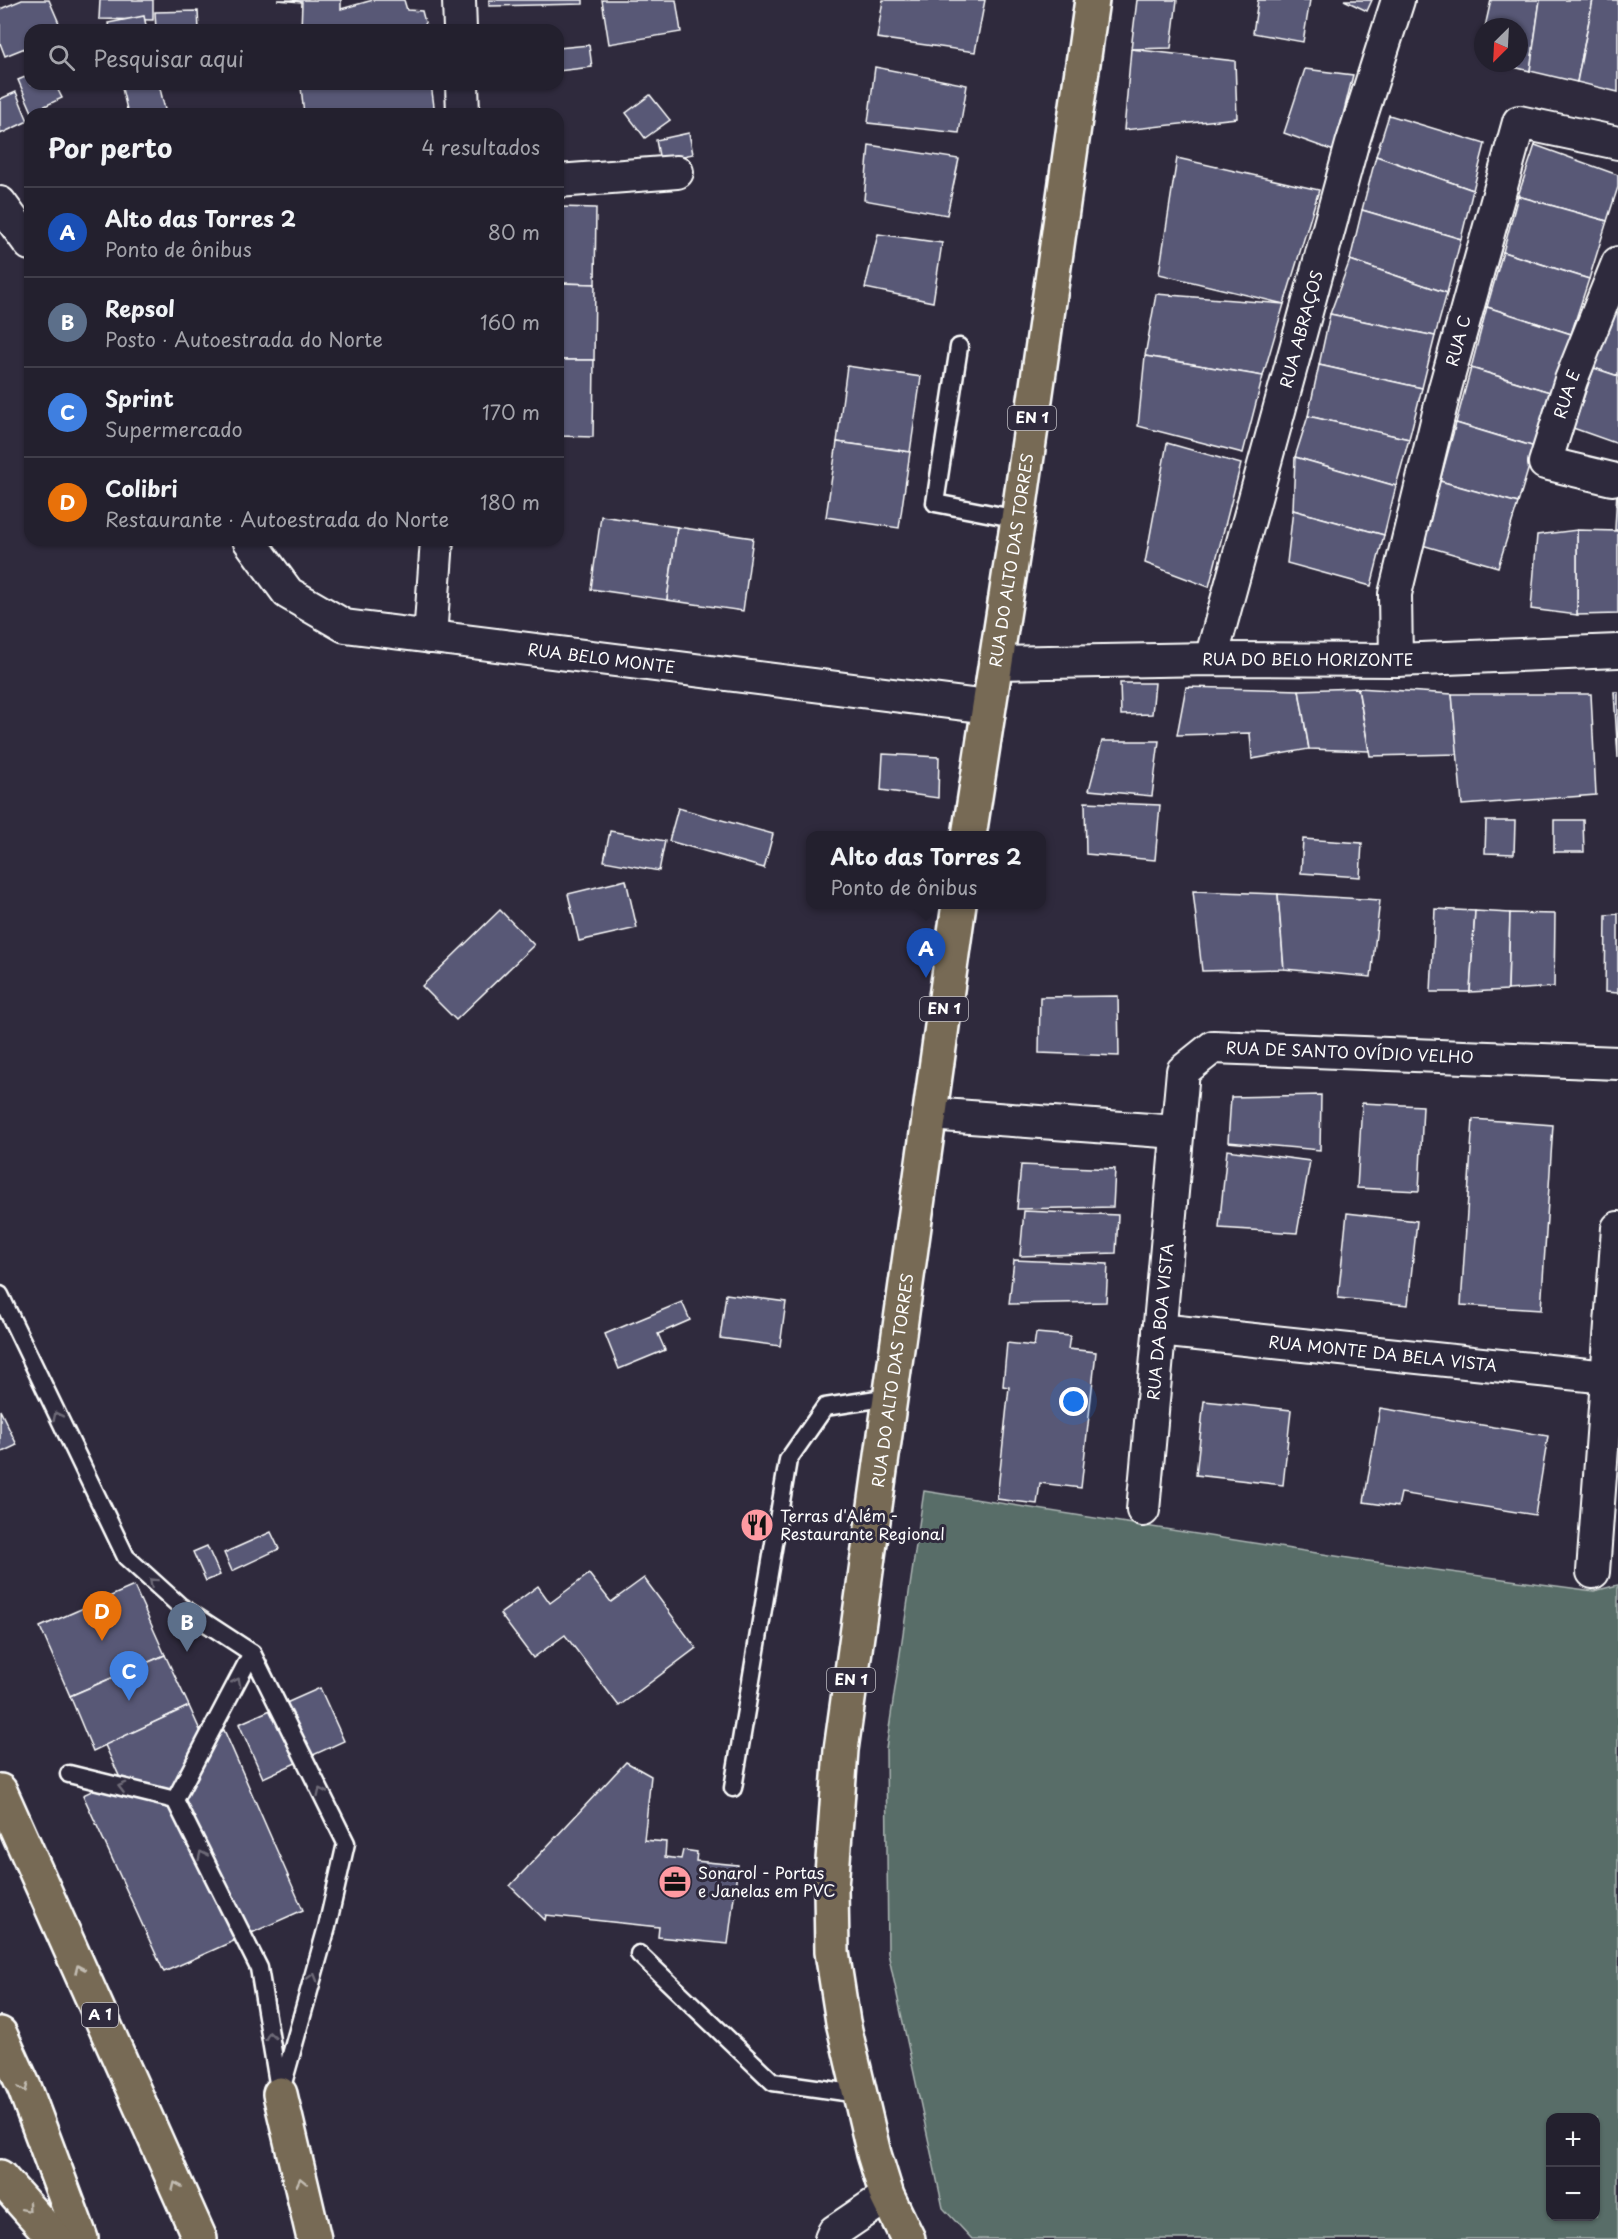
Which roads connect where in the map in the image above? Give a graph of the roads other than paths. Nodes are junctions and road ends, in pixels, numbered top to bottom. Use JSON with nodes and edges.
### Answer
{"nodes":[{"id":1,"x":459,"y":0,"type":"edge"},
{"id":2,"x":1092,"y":0,"type":"edge"},
{"id":3,"x":1398,"y":0,"type":"edge"},
{"id":4,"x":460,"y":24,"type":"edge"},
{"id":5,"x":462,"y":90,"type":"edge"},
{"id":6,"x":463,"y":108,"type":"edge"},
{"id":7,"x":1618,"y":143,"type":"edge"},
{"id":8,"x":677,"y":172,"type":"dead end"},
{"id":9,"x":564,"y":181,"type":"edge"},
{"id":10,"x":0,"y":203,"type":"edge"},
{"id":11,"x":24,"y":236,"type":"edge"},
{"id":12,"x":1618,"y":263,"type":"edge"},
{"id":13,"x":959,"y":347,"type":"dead end"},
{"id":14,"x":1612,"y":479,"type":"dead end"},
{"id":15,"x":1018,"y":519,"type":"junction"},
{"id":16,"x":253,"y":546,"type":"edge"},
{"id":17,"x":437,"y":546,"type":"edge"},
{"id":18,"x":430,"y":637,"type":"junction"},
{"id":19,"x":1618,"y":651,"type":"edge"},
{"id":20,"x":1211,"y":659,"type":"junction"},
{"id":21,"x":1396,"y":660,"type":"junction"},
{"id":22,"x":996,"y":663,"type":"junction"},
{"id":23,"x":988,"y":707,"type":"junction"},
{"id":24,"x":970,"y":831,"type":"edge"},
{"id":25,"x":958,"y":909,"type":"edge"},
{"id":26,"x":1618,"y":1063,"type":"edge"},
{"id":27,"x":929,"y":1114,"type":"junction"},
{"id":28,"x":1177,"y":1132,"type":"junction"},
{"id":29,"x":1618,"y":1228,"type":"edge"},
{"id":30,"x":0,"y":1295,"type":"edge"},
{"id":31,"x":1159,"y":1330,"type":"junction"},
{"id":32,"x":1607,"y":1377,"type":"junction"},
{"id":33,"x":890,"y":1397,"type":"junction"},
{"id":34,"x":1143,"y":1510,"type":"dead end"},
{"id":35,"x":1593,"y":1572,"type":"dead end"},
{"id":36,"x":252,"y":1653,"type":"junction"},
{"id":37,"x":69,"y":1774,"type":"dead end"},
{"id":38,"x":733,"y":1788,"type":"dead end"},
{"id":39,"x":0,"y":1791,"type":"edge"},
{"id":40,"x":175,"y":1800,"type":"junction"},
{"id":41,"x":639,"y":1954,"type":"dead end"},
{"id":42,"x":0,"y":2034,"type":"edge"},
{"id":43,"x":280,"y":2094,"type":"junction"},
{"id":44,"x":858,"y":2094,"type":"junction"},
{"id":45,"x":0,"y":2176,"type":"edge"},
{"id":46,"x":887,"y":2196,"type":"junction"},
{"id":47,"x":55,"y":2239,"type":"edge"},
{"id":48,"x":81,"y":2239,"type":"edge"},
{"id":49,"x":200,"y":2239,"type":"edge"},
{"id":50,"x":314,"y":2239,"type":"edge"},
{"id":51,"x":831,"y":2239,"type":"edge"},
{"id":52,"x":908,"y":2239,"type":"edge"}],
"edges":[{"from":1,"to":4,"type":"street"},
{"from":2,"to":15,"type":"main road","name":"RUA DO ALTO DAS TORRES","number":"EN 1"},
{"from":3,"to":20,"type":"street","name":"RUA ABRAÇOS"},
{"from":5,"to":6,"type":"street"},
{"from":7,"to":21,"type":"street","name":"RUA C"},
{"from":8,"to":9,"type":"street"},
{"from":10,"to":11,"type":"street"},
{"from":12,"to":14,"type":"street","name":"RUA E"},
{"from":13,"to":15,"type":"lane"},
{"from":15,"to":22,"type":"main road","name":"RUA DO ALTO DAS TORRES","number":"EN 1"},
{"from":16,"to":18,"type":"street","name":"RUA BELO MONTE"},
{"from":17,"to":18,"type":"street"},
{"from":18,"to":23,"type":"street","name":"RUA BELO MONTE"},
{"from":19,"to":21,"type":"street","name":"RUA DO BELO HORIZONTE"},
{"from":20,"to":21,"type":"street","name":"RUA DO BELO HORIZONTE"},
{"from":20,"to":22,"type":"street","name":"RUA DO BELO HORIZONTE"},
{"from":22,"to":23,"type":"main road","name":"RUA DO ALTO DAS TORRES","number":"EN 1"},
{"from":23,"to":24,"type":"main road","name":"RUA DO ALTO DAS TORRES","number":"EN 1"},
{"from":25,"to":27,"type":"main road","name":"RUA DO ALTO DAS TORRES","number":"EN 1"},
{"from":26,"to":28,"type":"street","name":"RUA DE SANTO OVÍDIO VELHO"},
{"from":27,"to":28,"type":"street"},
{"from":27,"to":33,"type":"main road","name":"RUA DO ALTO DAS TORRES","number":"EN 1"},
{"from":28,"to":31,"type":"street","name":"RUA DA BOA VISTA"},
{"from":29,"to":32,"type":"street"},
{"from":36,"to":30,"type":"lane","one_way":true},
{"from":31,"to":32,"type":"street","name":"RUA MONTE DA BELA VISTA"},
{"from":31,"to":34,"type":"street","name":"RUA DA BOA VISTA"},
{"from":32,"to":35,"type":"street"},
{"from":33,"to":38,"type":"lane"},
{"from":33,"to":44,"type":"main road","name":"RUA DO ALTO DAS TORRES","number":"EN 1"},
{"from":40,"to":36,"type":"lane","one_way":true},
{"from":43,"to":36,"type":"lane","one_way":true},
{"from":40,"to":37,"type":"lane","one_way":true},
{"from":49,"to":39,"type":"main road","number":"A 1","one_way":true},
{"from":43,"to":40,"type":"lane","one_way":true},
{"from":41,"to":44,"type":"lane"},
{"from":42,"to":48,"type":"main road","one_way":true},
{"from":50,"to":43,"type":"main road","one_way":true},
{"from":44,"to":46,"type":"main road","name":"RUA DO ALTO DAS TORRES","number":"EN 1"},
{"from":45,"to":47,"type":"main road","one_way":true},
{"from":46,"to":51,"type":"street"},
{"from":46,"to":52,"type":"main road","name":"RUA DO ALTO DAS TORRES","number":"EN 1"}]}
